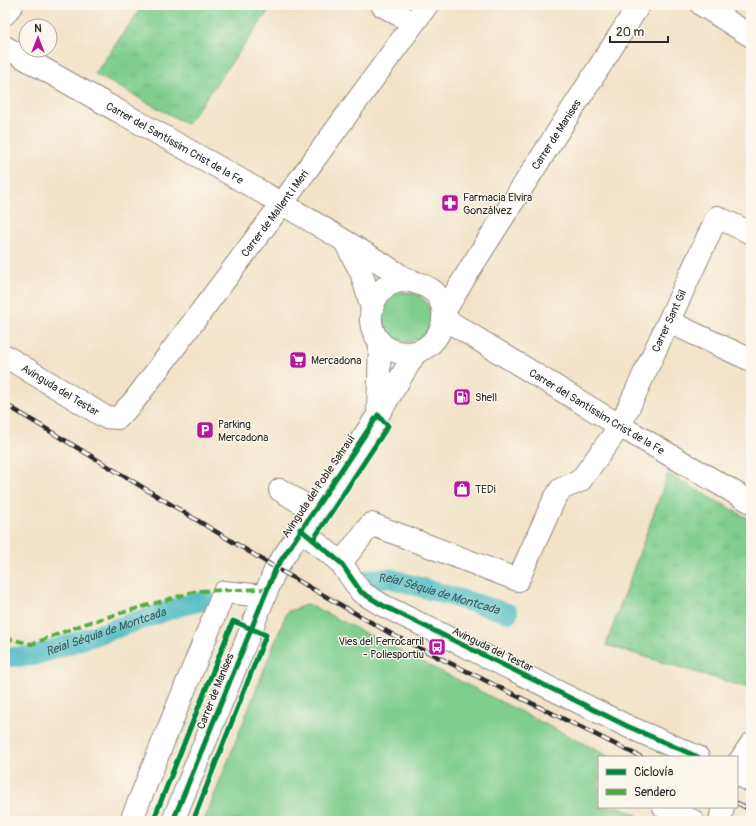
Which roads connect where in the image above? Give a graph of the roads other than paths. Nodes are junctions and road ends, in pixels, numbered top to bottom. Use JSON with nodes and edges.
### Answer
{"nodes":[{"id":1,"x":12,"y":5,"type":"edge"},
{"id":2,"x":382,"y":5,"type":"edge"},
{"id":3,"x":427,"y":5,"type":"edge"},
{"id":4,"x":639,"y":5,"type":"edge"},
{"id":5,"x":702,"y":5,"type":"edge"},
{"id":6,"x":5,"y":14,"type":"edge"},
{"id":7,"x":413,"y":23,"type":"junction"},
{"id":8,"x":751,"y":36,"type":"edge"},
{"id":9,"x":5,"y":47,"type":"edge"},
{"id":10,"x":281,"y":205,"type":"junction"},
{"id":11,"x":751,"y":233,"type":"edge"},
{"id":12,"x":344,"y":240,"type":"junction"},
{"id":13,"x":473,"y":264,"type":"junction"},
{"id":14,"x":406,"y":280,"type":"junction"},
{"id":15,"x":428,"y":286,"type":"junction"},
{"id":16,"x":371,"y":305,"type":"junction"},
{"id":17,"x":444,"y":315,"type":"junction"},
{"id":18,"x":669,"y":322,"type":"junction"},
{"id":19,"x":380,"y":342,"type":"junction"},
{"id":20,"x":416,"y":352,"type":"junction"},
{"id":21,"x":5,"y":356,"type":"edge"},
{"id":22,"x":751,"y":360,"type":"edge"},
{"id":23,"x":378,"y":414,"type":"junction"},
{"id":24,"x":118,"y":418,"type":"joint"},
{"id":25,"x":620,"y":426,"type":"junction"},
{"id":26,"x":280,"y":490,"type":"dead end"},
{"id":27,"x":751,"y":502,"type":"edge"},
{"id":28,"x":313,"y":510,"type":"junction"},
{"id":29,"x":300,"y":529,"type":"junction"},
{"id":30,"x":341,"y":563,"type":"junction"},
{"id":31,"x":276,"y":568,"type":"joint"},
{"id":32,"x":264,"y":596,"type":"junction"},
{"id":33,"x":751,"y":744,"type":"edge"},
{"id":34,"x":696,"y":756,"type":"edge"},
{"id":35,"x":738,"y":764,"type":"edge"},
{"id":36,"x":738,"y":774,"type":"edge"},
{"id":37,"x":751,"y":781,"type":"edge"},
{"id":38,"x":666,"y":808,"type":"edge"},
{"id":39,"x":724,"y":808,"type":"edge"},
{"id":40,"x":131,"y":821,"type":"edge"},
{"id":41,"x":173,"y":821,"type":"edge"},
{"id":42,"x":693,"y":821,"type":"edge"},
{"id":43,"x":720,"y":821,"type":"edge"}],
"edges":[{"from":1,"to":6,"type":"street"},
{"from":2,"to":7,"type":"street"},
{"from":3,"to":7,"type":"street","name":"Carrer de Mallent i Meri"},
{"from":4,"to":13,"type":"street","name":"Carrer de Manises"},
{"from":5,"to":8,"type":"street"},
{"from":7,"to":10,"type":"street","name":"Carrer de Mallent i Meri"},
{"from":9,"to":10,"type":"street","name":"Carrer del Santíssim Crist de la Fe"},
{"from":10,"to":12,"type":"street","name":"Carrer del Santíssim Crist de la Fe"},
{"from":10,"to":24,"type":"street","name":"Carrer de Mallent i Meri"},
{"from":11,"to":18,"type":"street","name":"Carrer Sant Gil"},
{"from":12,"to":14,"type":"street","name":"Carrer del Santíssim Crist de la Fe"},
{"from":12,"to":16,"type":"street"},
{"from":13,"to":15,"type":"street","name":"Carrer de Manises"},
{"from":13,"to":17,"type":"street","name":"Carrer de Manises"},
{"from":14,"to":15,"type":"street"},
{"from":14,"to":16,"type":"street"},
{"from":15,"to":17,"type":"street"},
{"from":16,"to":19,"type":"street"},
{"from":17,"to":20,"type":"street"},
{"from":17,"to":25,"type":"street","name":"Carrer del Santíssim Crist de la Fe"},
{"from":18,"to":22,"type":"street"},
{"from":18,"to":25,"type":"street","name":"Carrer Sant Gil"},
{"from":19,"to":20,"type":"street"},
{"from":19,"to":23,"type":"street"},
{"from":20,"to":23,"type":"street","name":"Avinguda del Poble Sahrauí"},
{"from":21,"to":24,"type":"street","name":"Avinguda del Testar"},
{"from":23,"to":28,"type":"street","name":"Avinguda del Poble Sahrauí"},
{"from":25,"to":27,"type":"street","name":"Carrer del Santíssim Crist de la Fe"},
{"from":25,"to":30,"type":"street","name":"Carrer Sant Gil"},
{"from":26,"to":28,"type":"street"},
{"from":28,"to":29,"type":"street","name":"Avinguda del Poble Sahrauí"},
{"from":29,"to":30,"type":"street","name":"Avinguda del Testar"},
{"from":29,"to":31,"type":"street","name":"Avinguda del Poble Sahrauí"},
{"from":30,"to":34,"type":"street","name":"Avinguda del Testar"},
{"from":31,"to":32,"type":"street","name":"Carrer de Manises"},
{"from":32,"to":40,"type":"street"},
{"from":32,"to":41,"type":"street","name":"Carrer de Manises"},
{"from":33,"to":35,"type":"street"},
{"from":36,"to":37,"type":"street"},
{"from":38,"to":42,"type":"street"},
{"from":39,"to":43,"type":"street"}]}
